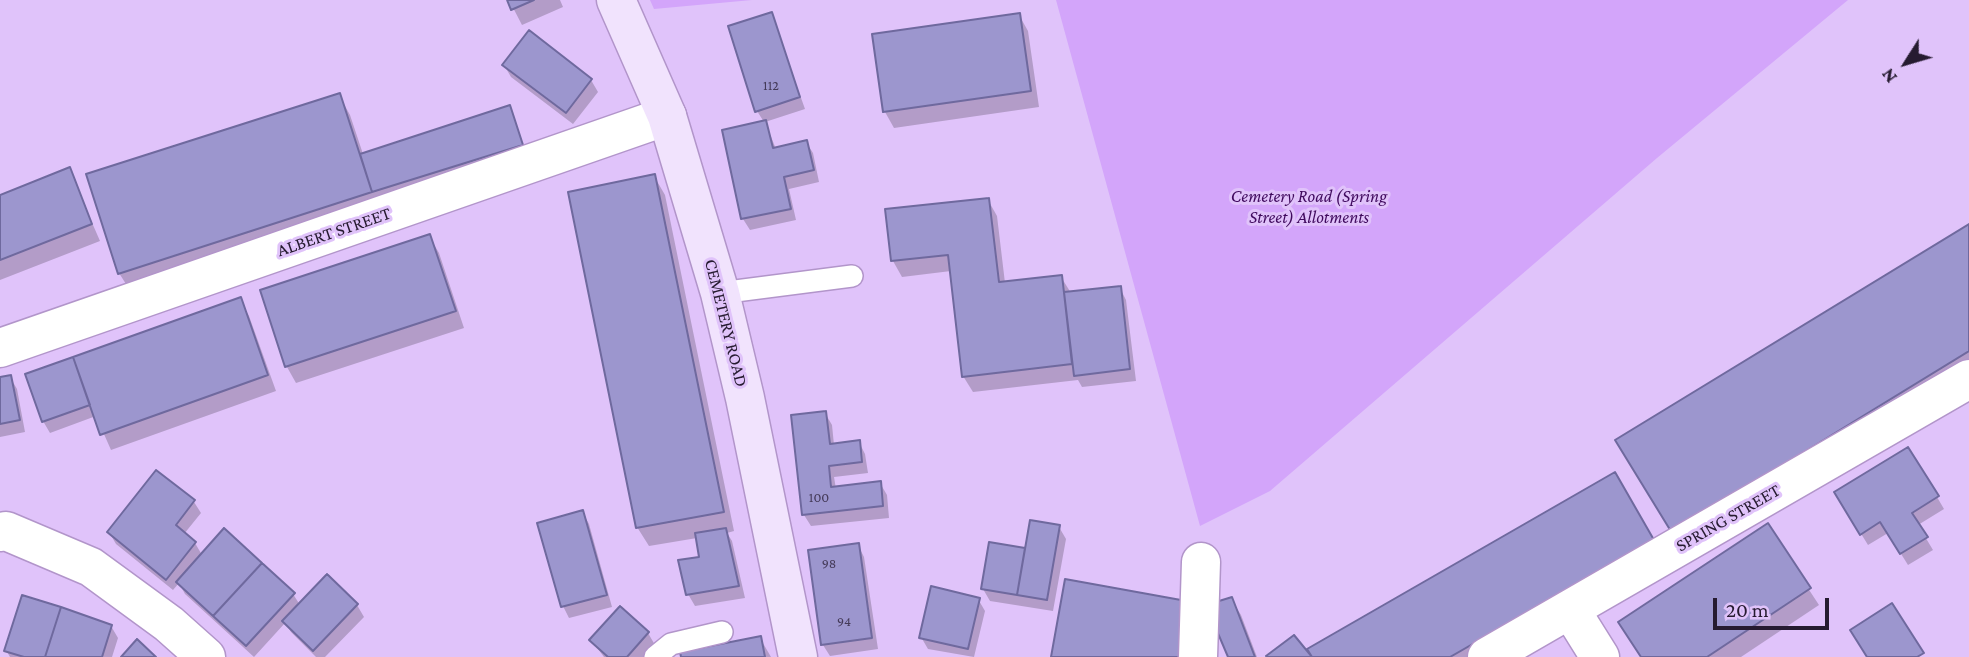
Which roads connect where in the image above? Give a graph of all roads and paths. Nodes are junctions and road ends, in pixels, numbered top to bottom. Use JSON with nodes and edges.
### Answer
{"nodes":[{"id":1,"x":616,"y":0,"type":"edge"},
{"id":2,"x":667,"y":116,"type":"junction"},
{"id":3,"x":852,"y":276,"type":"dead end"},
{"id":4,"x":720,"y":293,"type":"junction"},
{"id":5,"x":0,"y":348,"type":"edge"},
{"id":6,"x":1969,"y":379,"type":"edge"},
{"id":7,"x":0,"y":533,"type":"edge"},
{"id":8,"x":1201,"y":562,"type":"dead end"},
{"id":9,"x":1570,"y":609,"type":"junction"},
{"id":10,"x":722,"y":632,"type":"dead end"},
{"id":11,"x":206,"y":657,"type":"edge"},
{"id":12,"x":655,"y":657,"type":"edge"},
{"id":13,"x":798,"y":657,"type":"edge"},
{"id":14,"x":1198,"y":657,"type":"edge"},
{"id":15,"x":1487,"y":657,"type":"edge"},
{"id":16,"x":1600,"y":657,"type":"edge"}],
"edges":[{"from":1,"to":2,"type":"street","name":"CEMETERY ROAD"},
{"from":2,"to":4,"type":"street","name":"CEMETERY ROAD"},
{"from":2,"to":5,"type":"street","name":"ALBERT STREET"},
{"from":3,"to":4,"type":"lane"},
{"from":4,"to":13,"type":"street","name":"CEMETERY ROAD"},
{"from":6,"to":9,"type":"street","name":"SPRING STREET"},
{"from":7,"to":11,"type":"street"},
{"from":8,"to":14,"type":"street"},
{"from":9,"to":15,"type":"street","name":"SPRING STREET"},
{"from":9,"to":16,"type":"street"},
{"from":10,"to":12,"type":"lane"}]}
